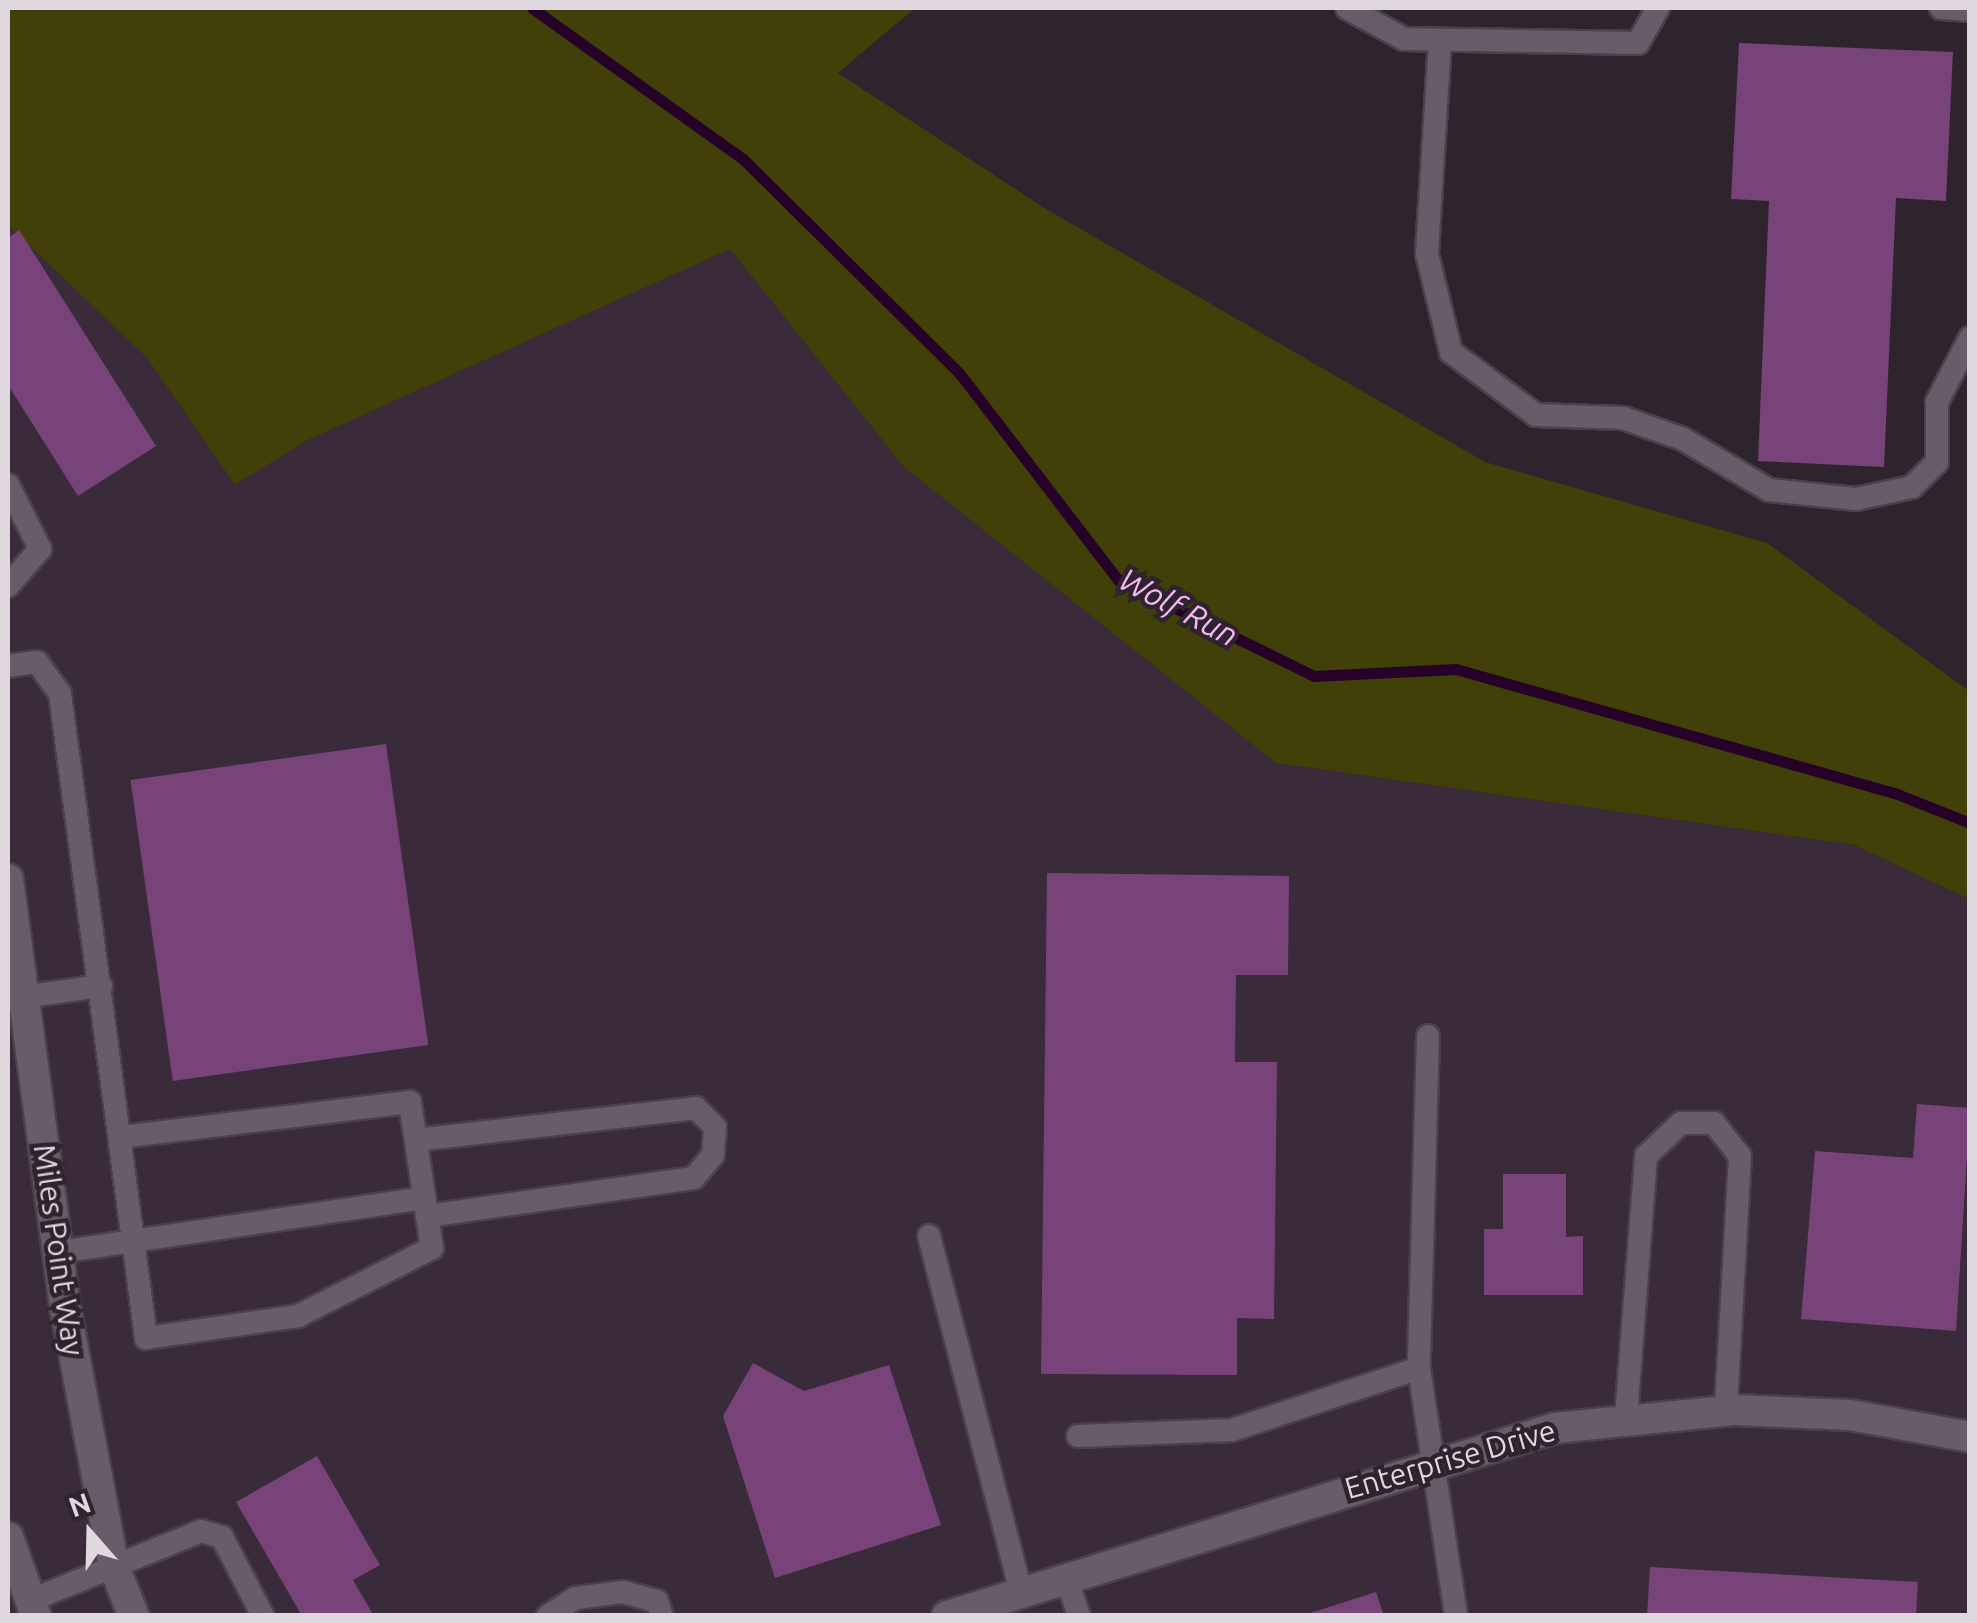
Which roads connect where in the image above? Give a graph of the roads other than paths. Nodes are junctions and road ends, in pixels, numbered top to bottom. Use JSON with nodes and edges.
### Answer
{"nodes":[{"id":1,"x":1347,"y":8,"type":"edge"},
{"id":2,"x":1658,"y":8,"type":"edge"},
{"id":3,"x":1941,"y":8,"type":"edge"},
{"id":4,"x":1970,"y":10,"type":"edge"},
{"id":5,"x":1440,"y":40,"type":"junction"},
{"id":6,"x":1970,"y":338,"type":"edge"},
{"id":7,"x":8,"y":485,"type":"edge"},
{"id":8,"x":8,"y":586,"type":"edge"},
{"id":9,"x":8,"y":666,"type":"edge"},
{"id":10,"x":8,"y":879,"type":"edge"},
{"id":11,"x":101,"y":986,"type":"junction"},
{"id":12,"x":15,"y":998,"type":"edge"},
{"id":13,"x":1428,"y":1036,"type":"dead end"},
{"id":14,"x":120,"y":1137,"type":"junction"},
{"id":15,"x":416,"y":1140,"type":"junction"},
{"id":16,"x":426,"y":1207,"type":"junction"},
{"id":17,"x":929,"y":1236,"type":"dead end"},
{"id":18,"x":133,"y":1244,"type":"junction"},
{"id":19,"x":60,"y":1252,"type":"junction"},
{"id":20,"x":1418,"y":1368,"type":"junction"},
{"id":21,"x":1726,"y":1410,"type":"junction"},
{"id":22,"x":1626,"y":1417,"type":"junction"},
{"id":23,"x":1078,"y":1436,"type":"dead end"},
{"id":24,"x":1970,"y":1437,"type":"edge"},
{"id":25,"x":1427,"y":1461,"type":"junction"},
{"id":26,"x":8,"y":1537,"type":"edge"},
{"id":27,"x":114,"y":1566,"type":"junction"},
{"id":28,"x":1067,"y":1578,"type":"junction"},
{"id":29,"x":1021,"y":1593,"type":"junction"},
{"id":30,"x":32,"y":1608,"type":"edge"},
{"id":31,"x":134,"y":1616,"type":"edge"},
{"id":32,"x":263,"y":1616,"type":"edge"},
{"id":33,"x":548,"y":1616,"type":"edge"},
{"id":34,"x":662,"y":1616,"type":"edge"},
{"id":35,"x":947,"y":1616,"type":"edge"},
{"id":36,"x":1080,"y":1616,"type":"edge"},
{"id":37,"x":1456,"y":1616,"type":"edge"}],
"edges":[{"from":1,"to":5,"type":"lane"},
{"from":2,"to":5,"type":"lane"},
{"from":3,"to":4,"type":"lane"},
{"from":5,"to":6,"type":"lane"},
{"from":7,"to":8,"type":"lane"},
{"from":9,"to":11,"type":"lane"},
{"from":10,"to":12,"type":"street","name":"Miles Point Way"},
{"from":11,"to":12,"type":"lane"},
{"from":11,"to":14,"type":"lane"},
{"from":12,"to":19,"type":"street","name":"Miles Point Way"},
{"from":13,"to":20,"type":"lane"},
{"from":14,"to":15,"type":"lane"},
{"from":14,"to":18,"type":"lane"},
{"from":15,"to":16,"type":"lane"},
{"from":15,"to":16,"type":"lane"},
{"from":16,"to":18,"type":"lane"},
{"from":16,"to":18,"type":"lane"},
{"from":17,"to":29,"type":"lane"},
{"from":18,"to":19,"type":"lane"},
{"from":19,"to":27,"type":"street","name":"Miles Point Way"},
{"from":20,"to":23,"type":"lane"},
{"from":20,"to":25,"type":"lane"},
{"from":21,"to":22,"type":"street","name":"Enterprise Drive"},
{"from":21,"to":22,"type":"lane"},
{"from":21,"to":24,"type":"street","name":"Enterprise Drive"},
{"from":22,"to":25,"type":"street","name":"Enterprise Drive"},
{"from":25,"to":28,"type":"street","name":"Enterprise Drive"},
{"from":25,"to":37,"type":"lane"},
{"from":26,"to":30,"type":"street"},
{"from":27,"to":30,"type":"lane"},
{"from":27,"to":31,"type":"street","name":"Miles Point Way"},
{"from":27,"to":32,"type":"lane"},
{"from":28,"to":29,"type":"street","name":"Enterprise Drive"},
{"from":28,"to":36,"type":"lane"},
{"from":29,"to":35,"type":"street","name":"Enterprise Drive"},
{"from":33,"to":34,"type":"lane"}]}
